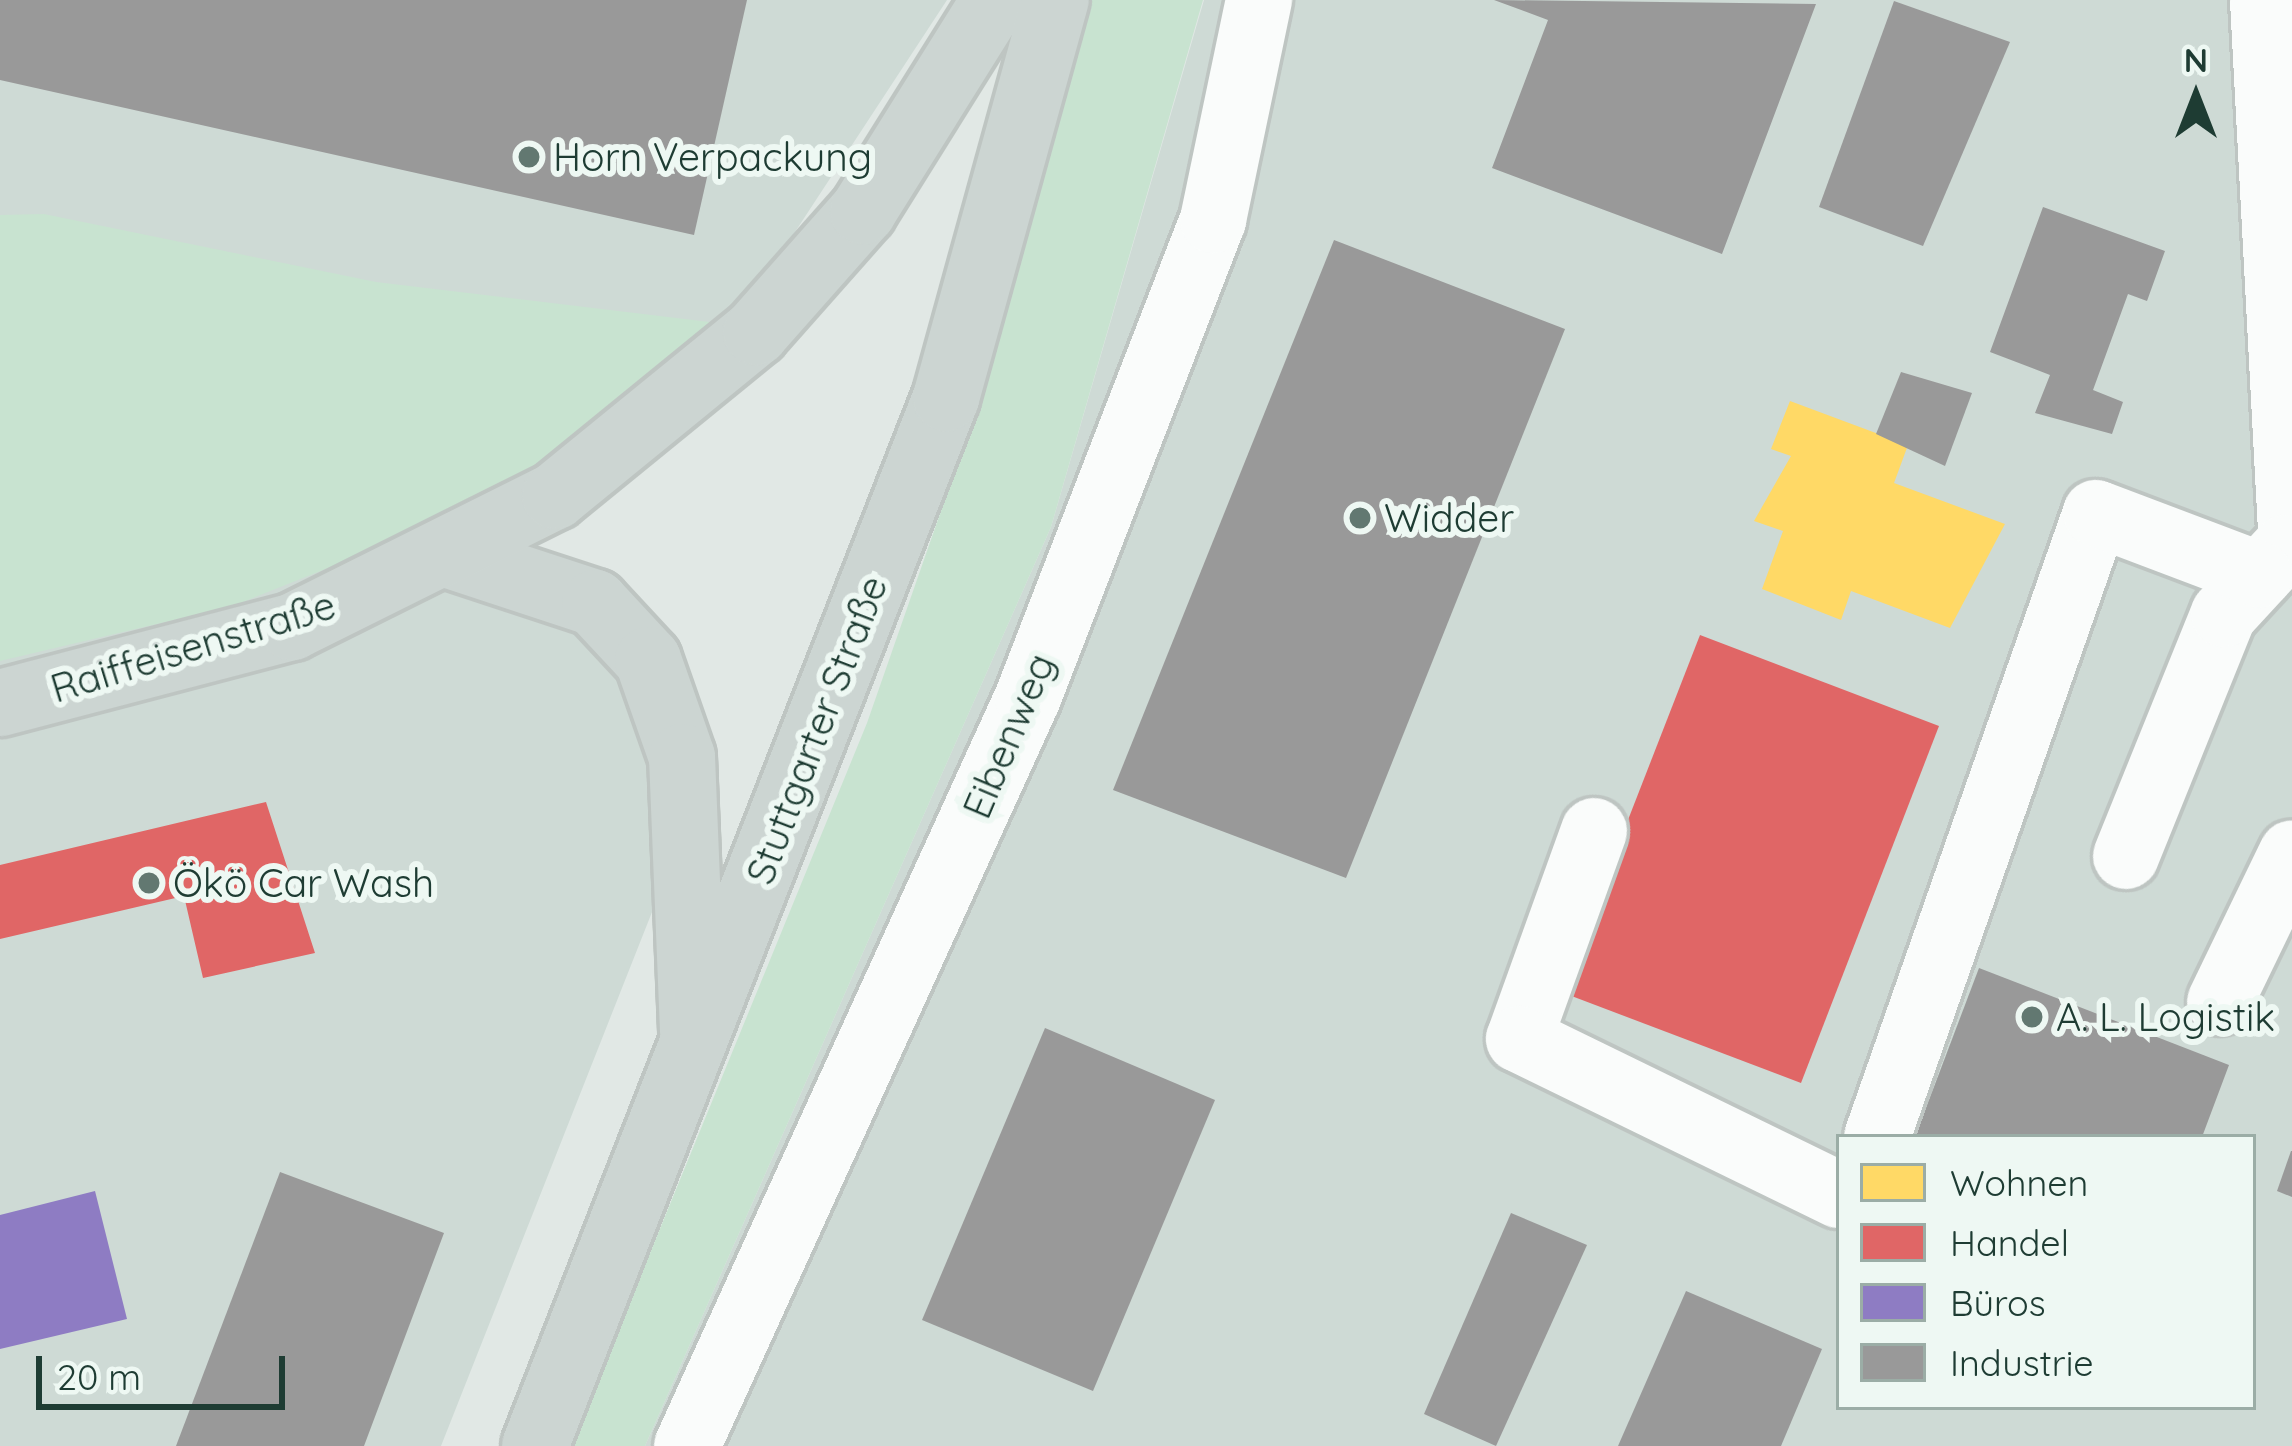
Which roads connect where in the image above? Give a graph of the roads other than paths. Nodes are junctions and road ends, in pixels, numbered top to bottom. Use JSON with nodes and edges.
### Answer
{"nodes":[{"id":1,"x":995,"y":0,"type":"edge"},
{"id":2,"x":1056,"y":0,"type":"edge"},
{"id":3,"x":1259,"y":0,"type":"edge"},
{"id":4,"x":2264,"y":0,"type":"edge"},
{"id":5,"x":452,"y":556,"type":"junction"},
{"id":6,"x":2279,"y":558,"type":"edge"},
{"id":7,"x":0,"y":703,"type":"edge"},
{"id":8,"x":1594,"y":831,"type":"dead end"},
{"id":9,"x":2292,"y":853,"type":"edge"},
{"id":10,"x":2126,"y":856,"type":"dead end"},
{"id":11,"x":2220,"y":1002,"type":"dead end"},
{"id":12,"x":694,"y":1047,"type":"junction"},
{"id":13,"x":1877,"y":1134,"type":"edge"},
{"id":14,"x":1836,"y":1194,"type":"edge"},
{"id":15,"x":535,"y":1446,"type":"edge"},
{"id":16,"x":687,"y":1446,"type":"edge"}],
"edges":[{"from":1,"to":5,"type":"main road","name":"Raiffeisenstraße"},
{"from":2,"to":12,"type":"main road","name":"Stuttgarter Straße"},
{"from":3,"to":16,"type":"street","name":"Eibenweg"},
{"from":4,"to":6,"type":"street"},
{"from":5,"to":7,"type":"main road","name":"Raiffeisenstraße"},
{"from":5,"to":12,"type":"main road"},
{"from":6,"to":10,"type":"street"},
{"from":6,"to":13,"type":"street"},
{"from":8,"to":14,"type":"street"},
{"from":9,"to":11,"type":"street"},
{"from":12,"to":15,"type":"main road","name":"Stuttgarter Straße"}]}
